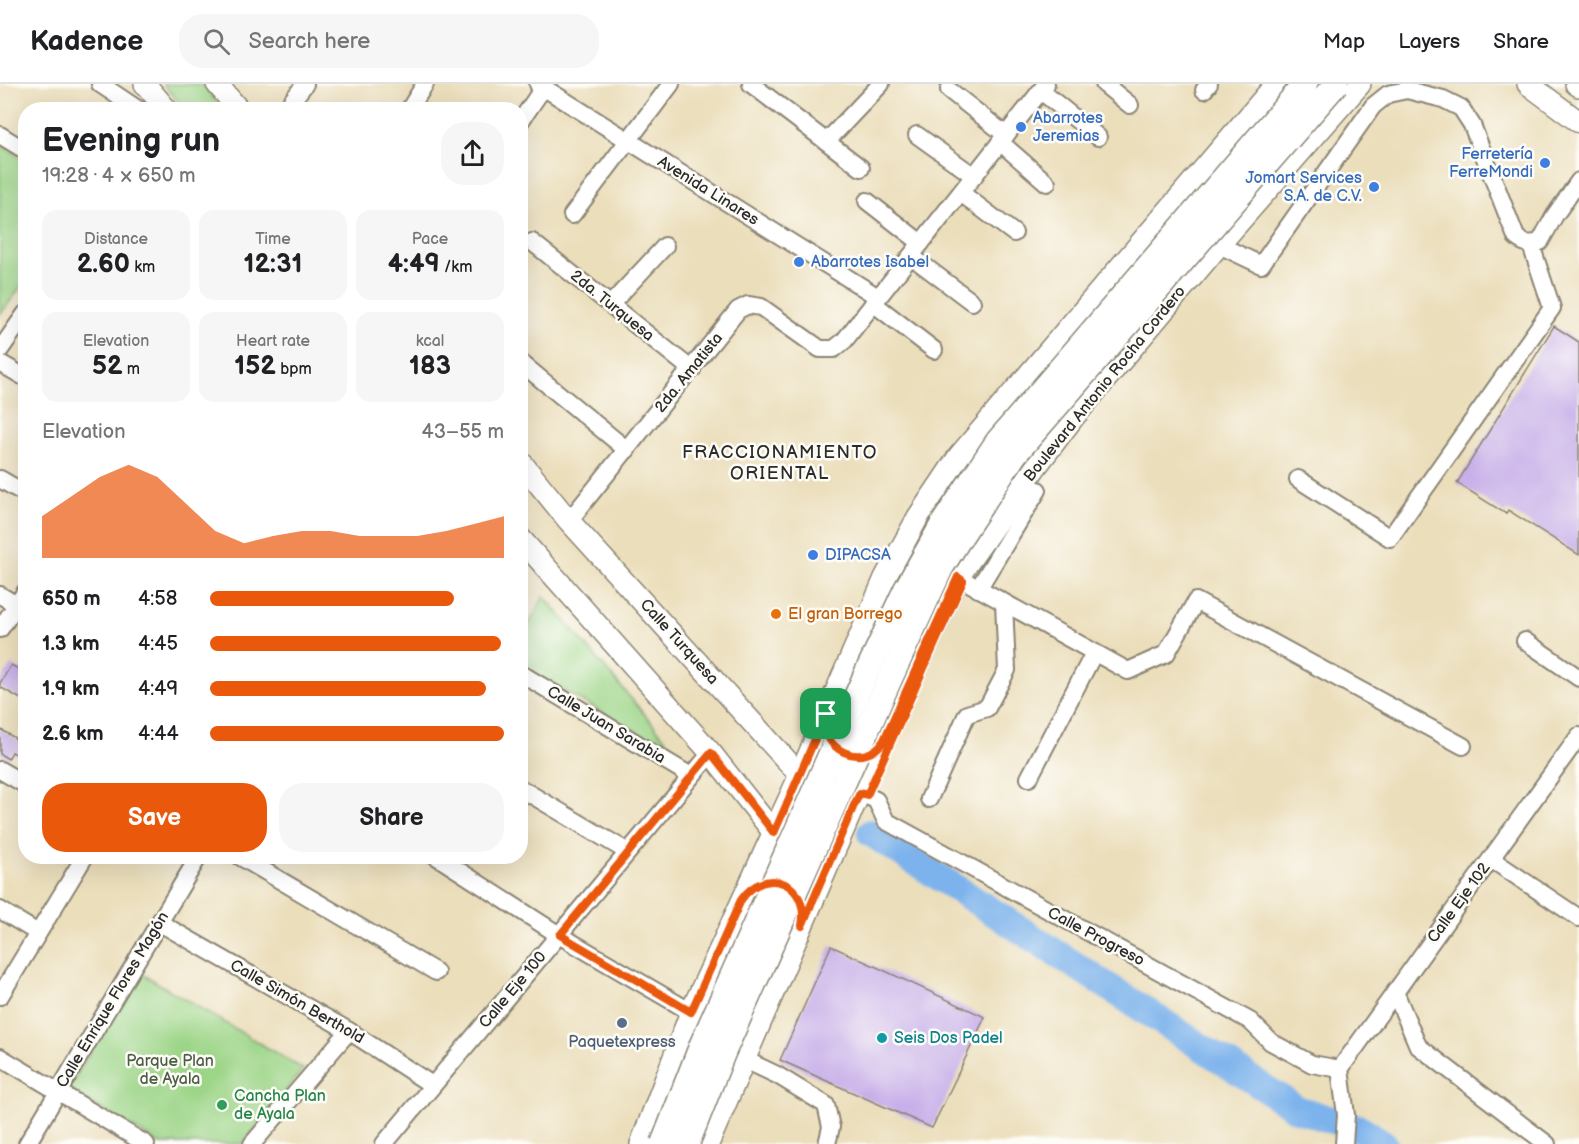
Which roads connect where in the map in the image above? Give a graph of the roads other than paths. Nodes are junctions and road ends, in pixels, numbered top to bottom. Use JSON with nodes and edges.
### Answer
{"nodes":[{"id":1,"x":100,"y":84,"type":"edge"},
{"id":2,"x":145,"y":84,"type":"edge"},
{"id":3,"x":217,"y":84,"type":"edge"},
{"id":4,"x":305,"y":84,"type":"edge"},
{"id":5,"x":425,"y":84,"type":"edge"},
{"id":6,"x":671,"y":84,"type":"edge"},
{"id":7,"x":751,"y":84,"type":"edge"},
{"id":8,"x":881,"y":84,"type":"edge"},
{"id":9,"x":1104,"y":84,"type":"edge"},
{"id":10,"x":1276,"y":84,"type":"edge"},
{"id":11,"x":1305,"y":84,"type":"edge"},
{"id":12,"x":1336,"y":84,"type":"edge"},
{"id":13,"x":1360,"y":84,"type":"edge"},
{"id":14,"x":1528,"y":84,"type":"edge"},
{"id":15,"x":541,"y":86,"type":"edge"},
{"id":16,"x":1044,"y":87,"type":"edge"},
{"id":17,"x":949,"y":90,"type":"dead end"},
{"id":18,"x":127,"y":102,"type":"edge"},
{"id":19,"x":158,"y":102,"type":"edge"},
{"id":20,"x":232,"y":102,"type":"edge"},
{"id":21,"x":291,"y":102,"type":"edge"},
{"id":22,"x":414,"y":102,"type":"edge"},
{"id":23,"x":1130,"y":105,"type":"dead end"},
{"id":24,"x":528,"y":108,"type":"edge"},
{"id":25,"x":1579,"y":122,"type":"edge"},
{"id":26,"x":0,"y":135,"type":"edge"},
{"id":27,"x":917,"y":135,"type":"dead end"},
{"id":28,"x":1098,"y":137,"type":"dead end"},
{"id":29,"x":1003,"y":139,"type":"junction"},
{"id":30,"x":627,"y":141,"type":"junction"},
{"id":31,"x":827,"y":141,"type":"junction"},
{"id":32,"x":18,"y":146,"type":"edge"},
{"id":33,"x":861,"y":168,"type":"dead end"},
{"id":34,"x":974,"y":176,"type":"junction"},
{"id":35,"x":1579,"y":181,"type":"edge"},
{"id":36,"x":1047,"y":183,"type":"dead end"},
{"id":37,"x":961,"y":193,"type":"junction"},
{"id":38,"x":867,"y":201,"type":"dead end"},
{"id":39,"x":573,"y":215,"type":"dead end"},
{"id":40,"x":1014,"y":233,"type":"dead end"},
{"id":41,"x":532,"y":242,"type":"dead end"},
{"id":42,"x":1219,"y":245,"type":"junction"},
{"id":43,"x":1531,"y":245,"type":"junction"},
{"id":44,"x":665,"y":246,"type":"dead end"},
{"id":45,"x":916,"y":250,"type":"junction"},
{"id":46,"x":876,"y":300,"type":"junction"},
{"id":47,"x":972,"y":302,"type":"dead end"},
{"id":48,"x":611,"y":304,"type":"junction"},
{"id":49,"x":18,"y":324,"type":"edge"},
{"id":50,"x":0,"y":350,"type":"edge"},
{"id":51,"x":934,"y":350,"type":"dead end"},
{"id":52,"x":0,"y":363,"type":"edge"},
{"id":53,"x":528,"y":369,"type":"edge"},
{"id":54,"x":692,"y":370,"type":"junction"},
{"id":55,"x":18,"y":373,"type":"edge"},
{"id":56,"x":627,"y":450,"type":"junction"},
{"id":57,"x":528,"y":470,"type":"edge"},
{"id":58,"x":0,"y":479,"type":"edge"},
{"id":59,"x":1298,"y":479,"type":"dead end"},
{"id":60,"x":18,"y":489,"type":"edge"},
{"id":61,"x":1038,"y":490,"type":"dead end"},
{"id":62,"x":569,"y":521,"type":"junction"},
{"id":63,"x":528,"y":547,"type":"edge"},
{"id":64,"x":961,"y":579,"type":"junction"},
{"id":65,"x":978,"y":589,"type":"junction"},
{"id":66,"x":0,"y":595,"type":"edge"},
{"id":67,"x":18,"y":600,"type":"edge"},
{"id":68,"x":1004,"y":603,"type":"junction"},
{"id":69,"x":18,"y":608,"type":"edge"},
{"id":70,"x":0,"y":629,"type":"edge"},
{"id":71,"x":1526,"y":641,"type":"dead end"},
{"id":72,"x":1094,"y":653,"type":"junction"},
{"id":73,"x":528,"y":678,"type":"edge"},
{"id":74,"x":1579,"y":678,"type":"edge"},
{"id":75,"x":826,"y":714,"type":"junction"},
{"id":76,"x":1579,"y":736,"type":"edge"},
{"id":77,"x":884,"y":740,"type":"junction"},
{"id":78,"x":1463,"y":746,"type":"dead end"},
{"id":79,"x":711,"y":753,"type":"junction"},
{"id":80,"x":0,"y":770,"type":"edge"},
{"id":81,"x":800,"y":775,"type":"junction"},
{"id":82,"x":691,"y":776,"type":"junction"},
{"id":83,"x":1029,"y":778,"type":"dead end"},
{"id":84,"x":18,"y":780,"type":"edge"},
{"id":85,"x":528,"y":793,"type":"edge"},
{"id":86,"x":861,"y":797,"type":"junction"},
{"id":87,"x":929,"y":799,"type":"dead end"},
{"id":88,"x":774,"y":833,"type":"junction"},
{"id":89,"x":628,"y":852,"type":"junction"},
{"id":90,"x":1491,"y":859,"type":"junction"},
{"id":91,"x":831,"y":860,"type":"junction"},
{"id":92,"x":80,"y":864,"type":"edge"},
{"id":93,"x":194,"y":864,"type":"edge"},
{"id":94,"x":253,"y":864,"type":"edge"},
{"id":95,"x":449,"y":864,"type":"edge"},
{"id":96,"x":741,"y":900,"type":"junction"},
{"id":97,"x":0,"y":910,"type":"edge"},
{"id":98,"x":1579,"y":918,"type":"edge"},
{"id":99,"x":160,"y":923,"type":"junction"},
{"id":100,"x":802,"y":926,"type":"junction"},
{"id":101,"x":38,"y":933,"type":"junction"},
{"id":102,"x":560,"y":935,"type":"junction"},
{"id":103,"x":436,"y":972,"type":"dead end"},
{"id":104,"x":1395,"y":992,"type":"junction"},
{"id":105,"x":0,"y":996,"type":"edge"},
{"id":106,"x":691,"y":1012,"type":"junction"},
{"id":107,"x":349,"y":1031,"type":"junction"},
{"id":108,"x":0,"y":1057,"type":"edge"},
{"id":109,"x":743,"y":1059,"type":"junction"},
{"id":110,"x":1340,"y":1069,"type":"junction"},
{"id":111,"x":432,"y":1085,"type":"junction"},
{"id":112,"x":58,"y":1092,"type":"junction"},
{"id":113,"x":27,"y":1144,"type":"edge"},
{"id":114,"x":146,"y":1144,"type":"edge"},
{"id":115,"x":252,"y":1144,"type":"edge"},
{"id":116,"x":384,"y":1144,"type":"edge"},
{"id":117,"x":641,"y":1144,"type":"edge"},
{"id":118,"x":663,"y":1144,"type":"edge"},
{"id":119,"x":687,"y":1144,"type":"edge"},
{"id":120,"x":708,"y":1144,"type":"edge"},
{"id":121,"x":827,"y":1144,"type":"edge"},
{"id":122,"x":1344,"y":1144,"type":"edge"},
{"id":123,"x":1547,"y":1144,"type":"edge"}],
"edges":[{"from":1,"to":18,"type":"street"},
{"from":2,"to":19,"type":"main road"},
{"from":3,"to":20,"type":"main road"},
{"from":4,"to":21,"type":"street"},
{"from":5,"to":22,"type":"street"},
{"from":6,"to":30,"type":"street"},
{"from":7,"to":31,"type":"street"},
{"from":8,"to":31,"type":"street"},
{"from":9,"to":23,"type":"street"},
{"from":10,"to":75,"type":"main road"},
{"from":11,"to":118,"type":"highway","bridge":true},
{"from":12,"to":119,"type":"highway","name":"Boulevard Antonio Rocha Cordero","bridge":true},
{"from":13,"to":42,"type":"main road","name":"Boulevard Antonio Rocha Cordero"},
{"from":14,"to":25,"type":"main road"},
{"from":15,"to":24,"type":"street"},
{"from":15,"to":30,"type":"street","name":"Avenida Linares"},
{"from":16,"to":28,"type":"street"},
{"from":16,"to":29,"type":"street"},
{"from":17,"to":29,"type":"street"},
{"from":26,"to":32,"type":"street"},
{"from":27,"to":34,"type":"street"},
{"from":29,"to":34,"type":"street"},
{"from":29,"to":36,"type":"street"},
{"from":30,"to":39,"type":"street"},
{"from":30,"to":46,"type":"street","name":"Avenida Linares"},
{"from":31,"to":33,"type":"street"},
{"from":34,"to":37,"type":"street"},
{"from":35,"to":43,"type":"street"},
{"from":37,"to":40,"type":"street"},
{"from":37,"to":45,"type":"street"},
{"from":38,"to":45,"type":"street"},
{"from":41,"to":48,"type":"street","name":"2da. Turquesa"},
{"from":42,"to":43,"type":"street"},
{"from":42,"to":64,"type":"main road","name":"Boulevard Antonio Rocha Cordero"},
{"from":43,"to":59,"type":"street"},
{"from":44,"to":48,"type":"street"},
{"from":45,"to":46,"type":"street"},
{"from":45,"to":47,"type":"street"},
{"from":46,"to":51,"type":"street","name":"Avenida Linares"},
{"from":46,"to":54,"type":"street","name":"2da. Amatista"},
{"from":48,"to":54,"type":"street","name":"2da. Turquesa"},
{"from":49,"to":50,"type":"street"},
{"from":52,"to":55,"type":"street"},
{"from":53,"to":56,"type":"street"},
{"from":54,"to":56,"type":"street","name":"2da. Amatista"},
{"from":56,"to":62,"type":"street","name":"2da. Amatista"},
{"from":57,"to":62,"type":"main road","name":"Calle Turquesa"},
{"from":58,"to":60,"type":"street"},
{"from":61,"to":65,"type":"street"},
{"from":62,"to":81,"type":"main road","name":"Calle Turquesa"},
{"from":63,"to":79,"type":"main road"},
{"from":64,"to":65,"type":"street"},
{"from":64,"to":77,"type":"main road","name":"Boulevard Antonio Rocha Cordero"},
{"from":64,"to":86,"type":"street"},
{"from":65,"to":68,"type":"street"},
{"from":66,"to":67,"type":"street"},
{"from":68,"to":72,"type":"street"},
{"from":68,"to":87,"type":"street"},
{"from":69,"to":70,"type":"street"},
{"from":71,"to":74,"type":"street"},
{"from":72,"to":78,"type":"street"},
{"from":72,"to":83,"type":"street"},
{"from":73,"to":82,"type":"street","name":"Calle Juan Sarabia"},
{"from":75,"to":77,"type":"main road"},
{"from":75,"to":81,"type":"main road"},
{"from":76,"to":90,"type":"street","name":"Calle Eje 102"},
{"from":77,"to":86,"type":"main road","name":"Boulevard Antonio Rocha Cordero"},
{"from":79,"to":82,"type":"street","name":"Calle Eje 100"},
{"from":79,"to":88,"type":"main road"},
{"from":80,"to":84,"type":"street"},
{"from":81,"to":86,"type":"main road","name":"Calle Turquesa"},
{"from":81,"to":88,"type":"main road"},
{"from":82,"to":89,"type":"street","name":"Calle Eje 100"},
{"from":85,"to":89,"type":"street"},
{"from":86,"to":91,"type":"main road","name":"Boulevard Antonio Rocha Cordero"},
{"from":86,"to":110,"type":"street","name":"Calle Progreso"},
{"from":88,"to":91,"type":"main road"},
{"from":88,"to":96,"type":"main road"},
{"from":89,"to":102,"type":"street","name":"Calle Eje 100"},
{"from":90,"to":98,"type":"street"},
{"from":90,"to":104,"type":"street","name":"Calle Eje 102"},
{"from":91,"to":100,"type":"main road","name":"Boulevard Antonio Rocha Cordero"},
{"from":92,"to":101,"type":"street"},
{"from":93,"to":99,"type":"street","name":"Calle Enrique Flores Magón"},
{"from":94,"to":103,"type":"street"},
{"from":95,"to":102,"type":"street"},
{"from":96,"to":100,"type":"main road"},
{"from":96,"to":106,"type":"main road"},
{"from":97,"to":101,"type":"street"},
{"from":99,"to":107,"type":"street","name":"Calle Simón Berthold"},
{"from":99,"to":112,"type":"street","name":"Calle Enrique Flores Magón"},
{"from":100,"to":109,"type":"main road","name":"Boulevard Antonio Rocha Cordero"},
{"from":101,"to":105,"type":"street"},
{"from":102,"to":106,"type":"street"},
{"from":102,"to":111,"type":"street","name":"Calle Eje 100"},
{"from":104,"to":110,"type":"street","name":"Calle Eje 102"},
{"from":104,"to":123,"type":"street"},
{"from":106,"to":117,"type":"main road"},
{"from":107,"to":111,"type":"street","name":"Calle Simón Berthold"},
{"from":107,"to":115,"type":"street"},
{"from":108,"to":112,"type":"street"},
{"from":109,"to":120,"type":"main road","name":"Boulevard Antonio Rocha Cordero"},
{"from":109,"to":121,"type":"street"},
{"from":110,"to":122,"type":"street"},
{"from":111,"to":116,"type":"street","name":"Calle Eje 100"},
{"from":112,"to":113,"type":"street","name":"Calle Enrique Flores Magón"},
{"from":112,"to":114,"type":"street"}]}
